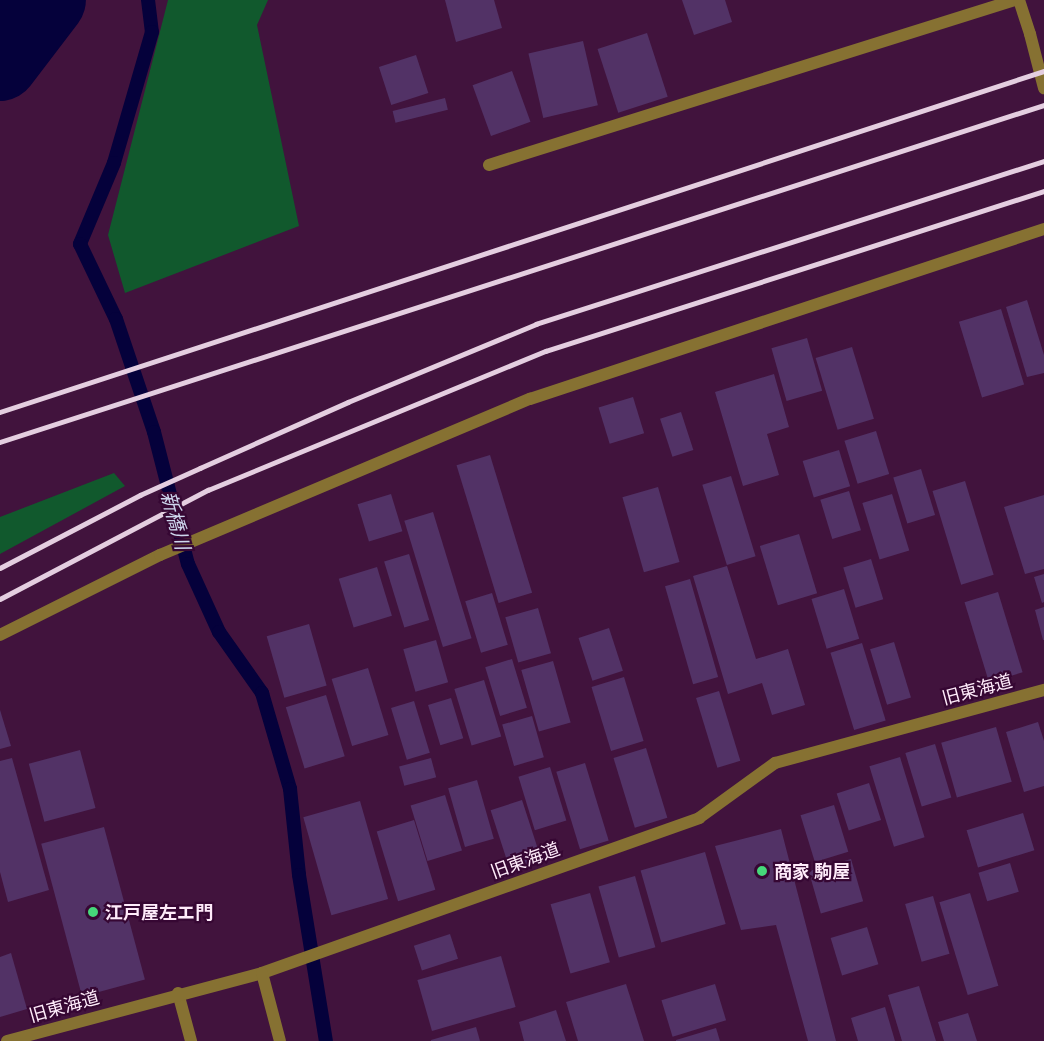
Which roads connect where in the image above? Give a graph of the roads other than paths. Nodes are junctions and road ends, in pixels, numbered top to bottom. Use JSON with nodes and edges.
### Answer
{"nodes":[{"id":1,"x":1017,"y":0,"type":"edge"},
{"id":2,"x":1044,"y":88,"type":"edge"},
{"id":3,"x":489,"y":165,"type":"dead end"},
{"id":4,"x":1044,"y":229,"type":"edge"},
{"id":5,"x":0,"y":635,"type":"edge"},
{"id":6,"x":1044,"y":690,"type":"edge"},
{"id":7,"x":262,"y":973,"type":"junction"},
{"id":8,"x":178,"y":993,"type":"junction"},
{"id":9,"x":7,"y":1041,"type":"edge"},
{"id":10,"x":191,"y":1041,"type":"edge"},
{"id":11,"x":280,"y":1041,"type":"edge"}],
"edges":[{"from":1,"to":2,"type":"street"},
{"from":1,"to":3,"type":"street"},
{"from":4,"to":5,"type":"street"},
{"from":6,"to":7,"type":"street","name":"旧東海道"},
{"from":7,"to":8,"type":"street","name":"旧東海道"},
{"from":7,"to":11,"type":"street"},
{"from":8,"to":9,"type":"street","name":"旧東海道"},
{"from":8,"to":10,"type":"street"}]}
